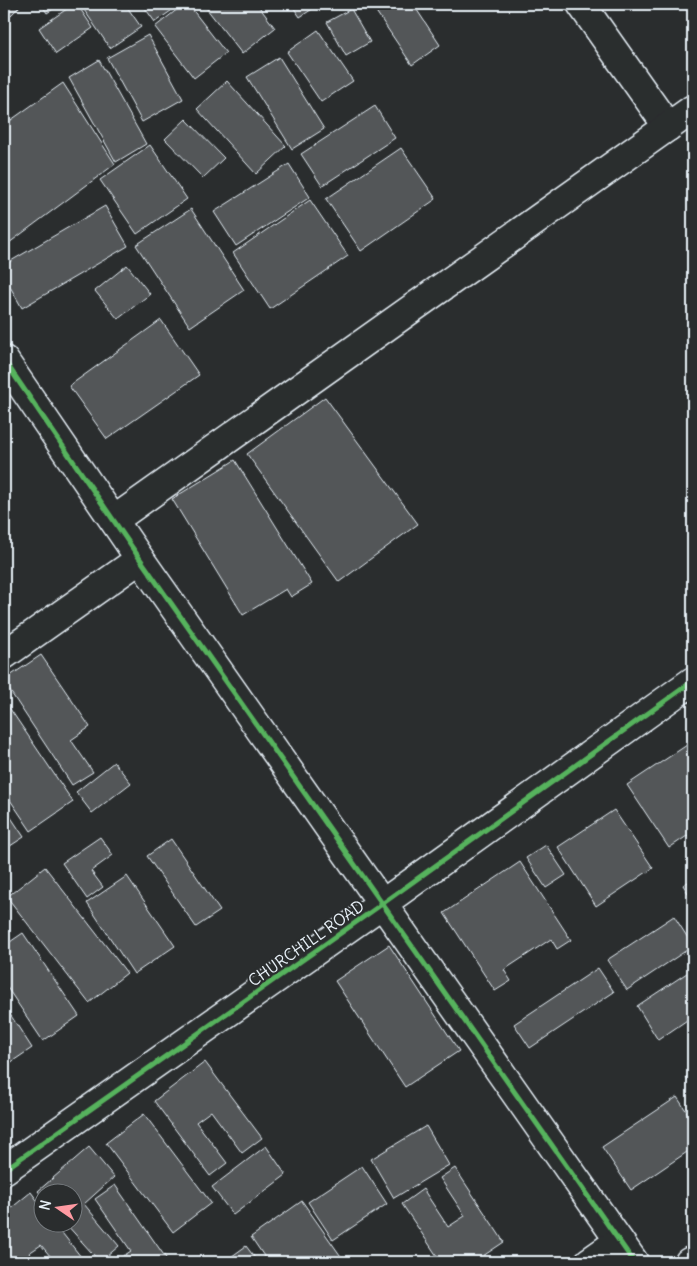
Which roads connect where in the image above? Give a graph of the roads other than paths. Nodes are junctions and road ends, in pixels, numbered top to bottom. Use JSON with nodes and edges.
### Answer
{"nodes":[{"id":1,"x":581,"y":4,"type":"edge"},
{"id":2,"x":693,"y":109,"type":"edge"},
{"id":3,"x":668,"y":127,"type":"junction"},
{"id":4,"x":4,"y":360,"type":"edge"},
{"id":5,"x":114,"y":520,"type":"junction"},
{"id":6,"x":140,"y":559,"type":"junction"},
{"id":7,"x":4,"y":655,"type":"edge"},
{"id":8,"x":693,"y":682,"type":"edge"},
{"id":9,"x":382,"y":904,"type":"junction"},
{"id":10,"x":4,"y":1170,"type":"edge"},
{"id":11,"x":627,"y":1252,"type":"edge"},
{"id":12,"x":693,"y":1260,"type":"edge"},
{"id":13,"x":589,"y":1262,"type":"edge"},
{"id":14,"x":689,"y":1262,"type":"edge"}],
"edges":[{"from":1,"to":3,"type":"street"},
{"from":2,"to":3,"type":"street"},
{"from":3,"to":5,"type":"street"},
{"from":4,"to":5,"type":"street"},
{"from":5,"to":6,"type":"street"},
{"from":6,"to":7,"type":"street"},
{"from":6,"to":9,"type":"street"},
{"from":8,"to":9,"type":"street","name":"CHURCHILL ROAD"},
{"from":9,"to":10,"type":"street","name":"CHURCHILL ROAD"},
{"from":9,"to":11,"type":"street"},
{"from":11,"to":13,"type":"street"},
{"from":12,"to":14,"type":"street"}]}
